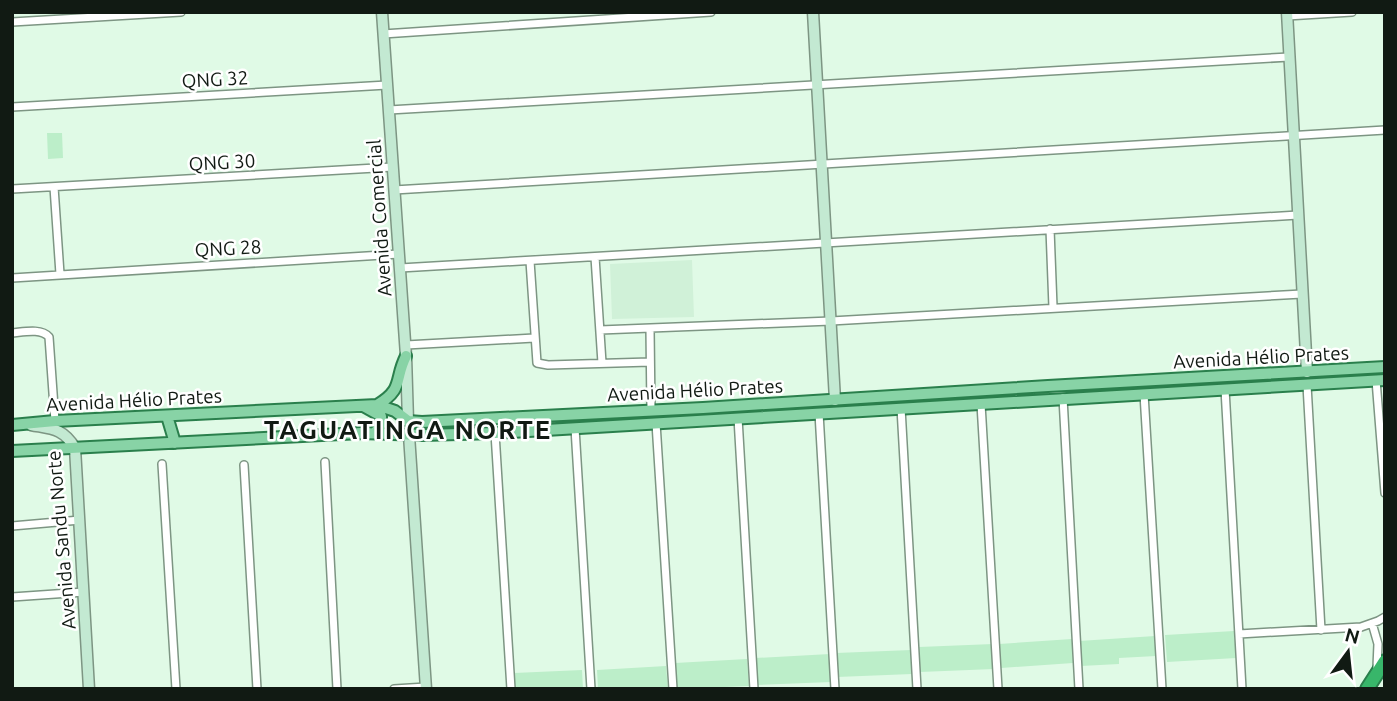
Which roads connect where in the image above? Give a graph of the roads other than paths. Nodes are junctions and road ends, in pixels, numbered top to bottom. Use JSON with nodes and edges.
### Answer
{"nodes":[{"id":1,"x":181,"y":12,"type":"edge"},
{"id":2,"x":382,"y":12,"type":"edge"},
{"id":3,"x":710,"y":12,"type":"edge"},
{"id":4,"x":813,"y":12,"type":"edge"},
{"id":5,"x":1352,"y":12,"type":"edge"},
{"id":6,"x":1287,"y":14,"type":"edge"},
{"id":7,"x":602,"y":15,"type":"edge"},
{"id":8,"x":12,"y":22,"type":"edge"},
{"id":9,"x":383,"y":34,"type":"junction"},
{"id":10,"x":1289,"y":57,"type":"junction"},
{"id":11,"x":387,"y":85,"type":"junction"},
{"id":12,"x":817,"y":86,"type":"junction"},
{"id":13,"x":12,"y":107,"type":"edge"},
{"id":14,"x":389,"y":110,"type":"junction"},
{"id":15,"x":1385,"y":130,"type":"edge"},
{"id":16,"x":1294,"y":136,"type":"junction"},
{"id":17,"x":822,"y":164,"type":"junction"},
{"id":18,"x":393,"y":167,"type":"junction"},
{"id":19,"x":54,"y":187,"type":"junction"},
{"id":20,"x":12,"y":190,"type":"edge"},
{"id":21,"x":394,"y":190,"type":"junction"},
{"id":22,"x":1298,"y":215,"type":"junction"},
{"id":23,"x":1050,"y":229,"type":"junction"},
{"id":24,"x":826,"y":243,"type":"junction"},
{"id":25,"x":399,"y":254,"type":"junction"},
{"id":26,"x":596,"y":257,"type":"junction"},
{"id":27,"x":530,"y":261,"type":"junction"},
{"id":28,"x":400,"y":268,"type":"junction"},
{"id":29,"x":60,"y":274,"type":"junction"},
{"id":30,"x":12,"y":278,"type":"edge"},
{"id":31,"x":1303,"y":294,"type":"junction"},
{"id":32,"x":1053,"y":307,"type":"junction"},
{"id":33,"x":831,"y":321,"type":"junction"},
{"id":34,"x":650,"y":329,"type":"junction"},
{"id":35,"x":600,"y":330,"type":"junction"},
{"id":36,"x":12,"y":333,"type":"edge"},
{"id":37,"x":534,"y":338,"type":"junction"},
{"id":38,"x":406,"y":351,"type":"junction"},
{"id":39,"x":650,"y":362,"type":"junction"},
{"id":40,"x":602,"y":363,"type":"junction"},
{"id":41,"x":1385,"y":367,"type":"edge"},
{"id":42,"x":1307,"y":372,"type":"junction"},
{"id":43,"x":1150,"y":380,"type":"junction"},
{"id":44,"x":1380,"y":380,"type":"edge"},
{"id":45,"x":1307,"y":385,"type":"junction"},
{"id":46,"x":1225,"y":389,"type":"junction"},
{"id":47,"x":1144,"y":394,"type":"junction"},
{"id":48,"x":1097,"y":396,"type":"junction"},
{"id":49,"x":1063,"y":398,"type":"junction"},
{"id":50,"x":864,"y":399,"type":"junction"},
{"id":51,"x":835,"y":400,"type":"junction"},
{"id":52,"x":981,"y":404,"type":"junction"},
{"id":53,"x":361,"y":405,"type":"junction"},
{"id":54,"x":377,"y":405,"type":"junction"},
{"id":55,"x":901,"y":408,"type":"junction"},
{"id":56,"x":651,"y":410,"type":"junction"},
{"id":57,"x":819,"y":413,"type":"junction"},
{"id":58,"x":167,"y":416,"type":"junction"},
{"id":59,"x":738,"y":418,"type":"junction"},
{"id":60,"x":55,"y":421,"type":"junction"},
{"id":61,"x":408,"y":421,"type":"junction"},
{"id":62,"x":656,"y":423,"type":"junction"},
{"id":63,"x":17,"y":425,"type":"edge"},
{"id":64,"x":615,"y":426,"type":"junction"},
{"id":65,"x":575,"y":428,"type":"junction"},
{"id":66,"x":377,"y":430,"type":"junction"},
{"id":67,"x":361,"y":433,"type":"junction"},
{"id":68,"x":495,"y":433,"type":"junction"},
{"id":69,"x":409,"y":435,"type":"junction"},
{"id":70,"x":175,"y":443,"type":"junction"},
{"id":71,"x":75,"y":448,"type":"junction"},
{"id":72,"x":12,"y":452,"type":"edge"},
{"id":73,"x":325,"y":462,"type":"dead end"},
{"id":74,"x":162,"y":464,"type":"dead end"},
{"id":75,"x":244,"y":465,"type":"dead end"},
{"id":76,"x":1385,"y":493,"type":"edge"},
{"id":77,"x":80,"y":520,"type":"junction"},
{"id":78,"x":12,"y":526,"type":"edge"},
{"id":79,"x":84,"y":592,"type":"junction"},
{"id":80,"x":12,"y":597,"type":"edge"},
{"id":81,"x":1385,"y":617,"type":"edge"},
{"id":82,"x":1372,"y":623,"type":"junction"},
{"id":83,"x":1321,"y":630,"type":"junction"},
{"id":84,"x":1239,"y":634,"type":"junction"},
{"id":85,"x":1385,"y":661,"type":"edge"},
{"id":86,"x":1377,"y":674,"type":"junction"},
{"id":87,"x":591,"y":687,"type":"edge"},
{"id":88,"x":673,"y":687,"type":"edge"},
{"id":89,"x":426,"y":688,"type":"edge"},
{"id":90,"x":89,"y":689,"type":"edge"},
{"id":91,"x":176,"y":689,"type":"edge"},
{"id":92,"x":257,"y":689,"type":"edge"},
{"id":93,"x":337,"y":689,"type":"edge"},
{"id":94,"x":394,"y":689,"type":"edge"},
{"id":95,"x":511,"y":689,"type":"edge"},
{"id":96,"x":754,"y":689,"type":"edge"},
{"id":97,"x":835,"y":689,"type":"edge"},
{"id":98,"x":917,"y":689,"type":"edge"},
{"id":99,"x":998,"y":689,"type":"edge"},
{"id":100,"x":1079,"y":689,"type":"edge"},
{"id":101,"x":1162,"y":689,"type":"edge"},
{"id":102,"x":1242,"y":689,"type":"edge"},
{"id":103,"x":1367,"y":689,"type":"edge"}],
"edges":[{"from":1,"to":8,"type":"street"},
{"from":2,"to":9,"type":"main road","name":"Avenida Comercial"},
{"from":3,"to":7,"type":"street"},
{"from":4,"to":12,"type":"main road"},
{"from":5,"to":6,"type":"street"},
{"from":6,"to":10,"type":"main road"},
{"from":7,"to":9,"type":"street"},
{"from":9,"to":11,"type":"main road","name":"Avenida Comercial"},
{"from":10,"to":12,"type":"street"},
{"from":10,"to":16,"type":"main road"},
{"from":11,"to":13,"type":"street","name":"QNG 32"},
{"from":11,"to":14,"type":"main road","name":"Avenida Comercial"},
{"from":12,"to":14,"type":"street"},
{"from":12,"to":17,"type":"main road"},
{"from":14,"to":18,"type":"main road","name":"Avenida Comercial"},
{"from":15,"to":16,"type":"street"},
{"from":16,"to":17,"type":"street"},
{"from":16,"to":22,"type":"main road"},
{"from":17,"to":21,"type":"street"},
{"from":17,"to":24,"type":"main road"},
{"from":18,"to":19,"type":"street","name":"QNG 30"},
{"from":18,"to":21,"type":"main road","name":"Avenida Comercial"},
{"from":19,"to":20,"type":"street","name":"QNG 30"},
{"from":19,"to":29,"type":"street"},
{"from":21,"to":25,"type":"main road","name":"Avenida Comercial"},
{"from":22,"to":23,"type":"street"},
{"from":22,"to":31,"type":"main road"},
{"from":23,"to":24,"type":"street"},
{"from":23,"to":32,"type":"street"},
{"from":24,"to":26,"type":"street"},
{"from":24,"to":33,"type":"main road"},
{"from":25,"to":28,"type":"main road","name":"Avenida Comercial"},
{"from":25,"to":29,"type":"street","name":"QNG 28"},
{"from":26,"to":27,"type":"street"},
{"from":26,"to":35,"type":"street"},
{"from":27,"to":28,"type":"street"},
{"from":27,"to":37,"type":"street"},
{"from":28,"to":38,"type":"main road","name":"Avenida Comercial"},
{"from":29,"to":30,"type":"street","name":"QNG 28"},
{"from":31,"to":32,"type":"street"},
{"from":31,"to":42,"type":"main road"},
{"from":32,"to":33,"type":"street"},
{"from":33,"to":34,"type":"street"},
{"from":33,"to":51,"type":"main road"},
{"from":34,"to":35,"type":"street"},
{"from":34,"to":39,"type":"street"},
{"from":35,"to":40,"type":"street"},
{"from":36,"to":60,"type":"street"},
{"from":37,"to":38,"type":"street"},
{"from":37,"to":40,"type":"street"},
{"from":38,"to":54,"type":"main road"},
{"from":38,"to":61,"type":"main road","name":"Avenida Comercial"},
{"from":39,"to":40,"type":"street"},
{"from":39,"to":56,"type":"street"},
{"from":41,"to":42,"type":"main road","name":"Avenida Hélio Prates"},
{"from":42,"to":43,"type":"main road","name":"Avenida Hélio Prates"},
{"from":43,"to":48,"type":"main road"},
{"from":43,"to":50,"type":"main road","name":"Avenida Hélio Prates"},
{"from":44,"to":45,"type":"main road","name":"Avenida Hélio Prates"},
{"from":44,"to":76,"type":"street"},
{"from":45,"to":46,"type":"main road","name":"Avenida Hélio Prates"},
{"from":45,"to":83,"type":"street"},
{"from":46,"to":47,"type":"main road","name":"Avenida Hélio Prates"},
{"from":46,"to":84,"type":"street"},
{"from":47,"to":48,"type":"main road","name":"Avenida Hélio Prates"},
{"from":47,"to":101,"type":"street"},
{"from":48,"to":49,"type":"main road","name":"Avenida Hélio Prates"},
{"from":49,"to":52,"type":"main road","name":"Avenida Hélio Prates"},
{"from":49,"to":100,"type":"street"},
{"from":50,"to":51,"type":"main road","name":"Avenida Hélio Prates"},
{"from":50,"to":57,"type":"main road"},
{"from":51,"to":56,"type":"main road","name":"Avenida Hélio Prates"},
{"from":52,"to":55,"type":"main road","name":"Avenida Hélio Prates"},
{"from":52,"to":99,"type":"street"},
{"from":53,"to":54,"type":"main road","name":"Avenida Hélio Prates"},
{"from":53,"to":58,"type":"main road","name":"Avenida Hélio Prates"},
{"from":53,"to":66,"type":"main road"},
{"from":54,"to":61,"type":"main road","name":"Avenida Hélio Prates"},
{"from":55,"to":57,"type":"main road","name":"Avenida Hélio Prates"},
{"from":55,"to":98,"type":"street"},
{"from":56,"to":61,"type":"main road","name":"Avenida Hélio Prates"},
{"from":56,"to":64,"type":"main road"},
{"from":57,"to":59,"type":"main road","name":"Avenida Hélio Prates"},
{"from":57,"to":97,"type":"street"},
{"from":58,"to":60,"type":"main road","name":"Avenida Hélio Prates"},
{"from":58,"to":70,"type":"main road"},
{"from":59,"to":62,"type":"main road","name":"Avenida Hélio Prates"},
{"from":59,"to":96,"type":"street"},
{"from":60,"to":63,"type":"main road","name":"Avenida Hélio Prates"},
{"from":61,"to":66,"type":"main road"},
{"from":62,"to":64,"type":"main road","name":"Avenida Hélio Prates"},
{"from":62,"to":88,"type":"street"},
{"from":63,"to":71,"type":"main road","name":"Avenida Sandu Norte"},
{"from":64,"to":65,"type":"main road","name":"Avenida Hélio Prates"},
{"from":65,"to":68,"type":"main road","name":"Avenida Hélio Prates"},
{"from":65,"to":87,"type":"street"},
{"from":66,"to":67,"type":"main road"},
{"from":67,"to":69,"type":"main road","name":"Avenida Hélio Prates"},
{"from":67,"to":70,"type":"main road","name":"Avenida Hélio Prates"},
{"from":68,"to":69,"type":"main road","name":"Avenida Hélio Prates"},
{"from":68,"to":95,"type":"street"},
{"from":69,"to":89,"type":"main road"},
{"from":70,"to":71,"type":"main road","name":"Avenida Hélio Prates"},
{"from":71,"to":72,"type":"main road","name":"Avenida Hélio Prates"},
{"from":71,"to":77,"type":"main road","name":"Avenida Sandu Norte"},
{"from":73,"to":93,"type":"street"},
{"from":74,"to":91,"type":"street"},
{"from":75,"to":92,"type":"street"},
{"from":77,"to":78,"type":"street"},
{"from":77,"to":79,"type":"main road","name":"Avenida Sandu Norte"},
{"from":79,"to":80,"type":"street"},
{"from":79,"to":90,"type":"main road","name":"Avenida Sandu Norte"},
{"from":81,"to":82,"type":"street"},
{"from":82,"to":83,"type":"street"},
{"from":82,"to":86,"type":"street"},
{"from":83,"to":84,"type":"street"},
{"from":84,"to":102,"type":"street"},
{"from":85,"to":86,"type":"highway"},
{"from":86,"to":103,"type":"highway"},
{"from":89,"to":94,"type":"street"}]}
